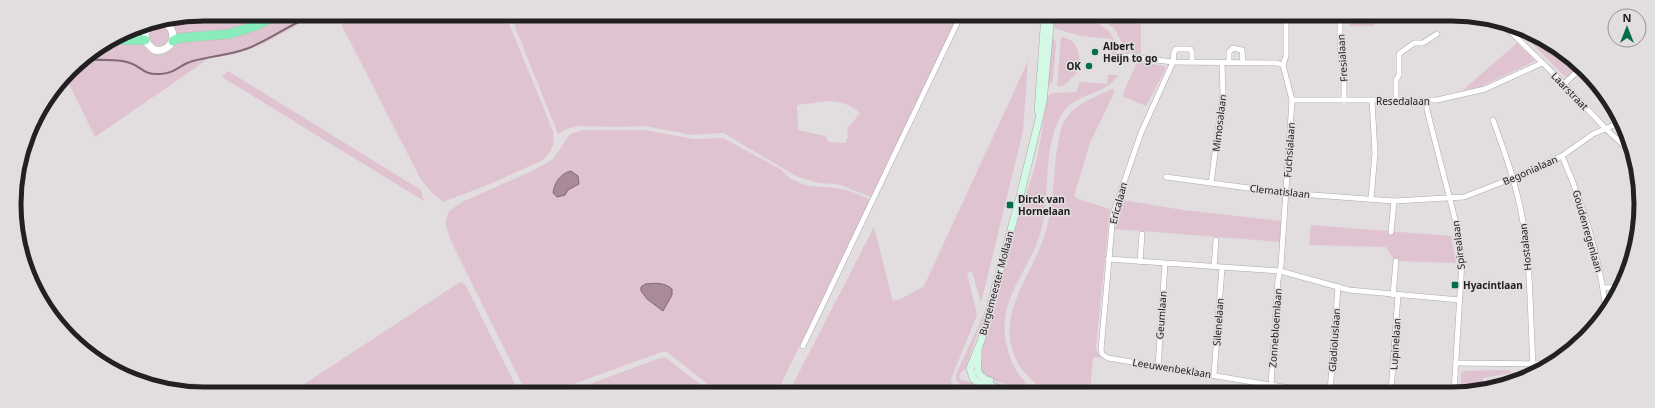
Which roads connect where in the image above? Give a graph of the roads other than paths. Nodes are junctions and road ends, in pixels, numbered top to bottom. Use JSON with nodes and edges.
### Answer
{"nodes":[{"id":1,"x":265,"y":21,"type":"edge"},
{"id":2,"x":958,"y":21,"type":"edge"},
{"id":3,"x":1045,"y":21,"type":"edge"},
{"id":4,"x":1050,"y":21,"type":"edge"},
{"id":5,"x":1286,"y":21,"type":"edge"},
{"id":6,"x":1340,"y":21,"type":"edge"},
{"id":7,"x":167,"y":25,"type":"edge"},
{"id":8,"x":146,"y":31,"type":"edge"},
{"id":9,"x":1510,"y":31,"type":"edge"},
{"id":10,"x":1437,"y":34,"type":"dead end"},
{"id":11,"x":123,"y":40,"type":"edge"},
{"id":12,"x":145,"y":40,"type":"junction"},
{"id":13,"x":173,"y":41,"type":"junction"},
{"id":14,"x":1122,"y":56,"type":"dead end"},
{"id":15,"x":1174,"y":62,"type":"junction"},
{"id":16,"x":1192,"y":62,"type":"junction"},
{"id":17,"x":1222,"y":63,"type":"junction"},
{"id":18,"x":1229,"y":63,"type":"junction"},
{"id":19,"x":1243,"y":63,"type":"junction"},
{"id":20,"x":1542,"y":63,"type":"junction"},
{"id":21,"x":1283,"y":65,"type":"junction"},
{"id":22,"x":1577,"y":72,"type":"edge"},
{"id":23,"x":1564,"y":84,"type":"junction"},
{"id":24,"x":1292,"y":100,"type":"junction"},
{"id":25,"x":1344,"y":100,"type":"junction"},
{"id":26,"x":1372,"y":101,"type":"junction"},
{"id":27,"x":1396,"y":101,"type":"junction"},
{"id":28,"x":1427,"y":101,"type":"junction"},
{"id":29,"x":1493,"y":120,"type":"dead end"},
{"id":30,"x":1038,"y":124,"type":"junction"},
{"id":31,"x":1616,"y":125,"type":"edge"},
{"id":32,"x":1605,"y":128,"type":"junction"},
{"id":33,"x":1624,"y":146,"type":"edge"},
{"id":34,"x":1562,"y":156,"type":"junction"},
{"id":35,"x":1166,"y":177,"type":"dead end"},
{"id":36,"x":1513,"y":178,"type":"junction"},
{"id":37,"x":1211,"y":183,"type":"junction"},
{"id":38,"x":1286,"y":193,"type":"junction"},
{"id":39,"x":1450,"y":198,"type":"junction"},
{"id":40,"x":1371,"y":199,"type":"junction"},
{"id":41,"x":1394,"y":200,"type":"junction"},
{"id":42,"x":1391,"y":232,"type":"dead end"},
{"id":43,"x":1142,"y":234,"type":"dead end"},
{"id":44,"x":1216,"y":240,"type":"dead end"},
{"id":45,"x":1108,"y":259,"type":"junction"},
{"id":46,"x":1396,"y":261,"type":"dead end"},
{"id":47,"x":1140,"y":262,"type":"junction"},
{"id":48,"x":1165,"y":264,"type":"junction"},
{"id":49,"x":1214,"y":267,"type":"junction"},
{"id":50,"x":1222,"y":268,"type":"junction"},
{"id":51,"x":1280,"y":272,"type":"junction"},
{"id":52,"x":1338,"y":287,"type":"junction"},
{"id":53,"x":1614,"y":287,"type":"edge"},
{"id":54,"x":1603,"y":288,"type":"junction"},
{"id":55,"x":1396,"y":295,"type":"junction"},
{"id":56,"x":1460,"y":300,"type":"junction"},
{"id":57,"x":1605,"y":303,"type":"edge"},
{"id":58,"x":803,"y":346,"type":"dead end"},
{"id":59,"x":1102,"y":354,"type":"joint"},
{"id":60,"x":1456,"y":363,"type":"junction"},
{"id":61,"x":1533,"y":364,"type":"junction"},
{"id":62,"x":1539,"y":364,"type":"edge"},
{"id":63,"x":1158,"y":366,"type":"junction"},
{"id":64,"x":1214,"y":375,"type":"junction"},
{"id":65,"x":1271,"y":385,"type":"junction"},
{"id":66,"x":1007,"y":387,"type":"edge"},
{"id":67,"x":1283,"y":387,"type":"edge"},
{"id":68,"x":1330,"y":387,"type":"edge"},
{"id":69,"x":1391,"y":387,"type":"edge"},
{"id":70,"x":1454,"y":387,"type":"edge"}],
"edges":[{"from":1,"to":13,"type":"highway"},
{"from":2,"to":58,"type":"street"},
{"from":3,"to":30,"type":"main road","name":"Burgemeester Mollaan"},
{"from":4,"to":30,"type":"main road","name":"Burgemeester Mollaan"},
{"from":5,"to":21,"type":"street"},
{"from":6,"to":25,"type":"street","name":"Fresialaan"},
{"from":7,"to":13,"type":"street"},
{"from":8,"to":12,"type":"street"},
{"from":9,"to":20,"type":"street","name":"Laarstraat"},
{"from":10,"to":27,"type":"street"},
{"from":11,"to":12,"type":"highway"},
{"from":12,"to":13,"type":"street"},
{"from":14,"to":15,"type":"street"},
{"from":15,"to":16,"type":"street"},
{"from":15,"to":16,"type":"street"},
{"from":15,"to":45,"type":"street","name":"Ericalaan"},
{"from":16,"to":17,"type":"street"},
{"from":17,"to":18,"type":"street"},
{"from":17,"to":37,"type":"street","name":"Mimosalaan"},
{"from":18,"to":19,"type":"street"},
{"from":18,"to":19,"type":"street"},
{"from":19,"to":21,"type":"street"},
{"from":20,"to":23,"type":"street","name":"Laarstraat"},
{"from":20,"to":28,"type":"street","name":"Resedalaan"},
{"from":21,"to":24,"type":"street"},
{"from":22,"to":23,"type":"street"},
{"from":23,"to":32,"type":"street","name":"Laarstraat"},
{"from":24,"to":25,"type":"street","name":"Resedalaan"},
{"from":24,"to":38,"type":"street","name":"Fuchsialaan"},
{"from":25,"to":26,"type":"street","name":"Resedalaan"},
{"from":26,"to":27,"type":"street","name":"Resedalaan"},
{"from":26,"to":40,"type":"street"},
{"from":27,"to":28,"type":"street","name":"Resedalaan"},
{"from":28,"to":39,"type":"street","name":"Spirealaan"},
{"from":29,"to":36,"type":"street","name":"Hostalaan"},
{"from":30,"to":66,"type":"main road","name":"Burgemeester Mollaan"},
{"from":31,"to":32,"type":"street","name":"Begonialaan"},
{"from":32,"to":33,"type":"street","name":"Laarstraat"},
{"from":32,"to":34,"type":"street","name":"Begonialaan"},
{"from":34,"to":36,"type":"street","name":"Begonialaan"},
{"from":34,"to":54,"type":"street","name":"Goudenregenlaan"},
{"from":35,"to":37,"type":"street","name":"Clematislaan"},
{"from":36,"to":39,"type":"street","name":"Begonialaan"},
{"from":36,"to":61,"type":"street","name":"Hostalaan"},
{"from":37,"to":38,"type":"street","name":"Clematislaan"},
{"from":38,"to":40,"type":"street","name":"Clematislaan"},
{"from":38,"to":51,"type":"street","name":"Fuchsialaan"},
{"from":39,"to":41,"type":"street","name":"Clematislaan"},
{"from":39,"to":56,"type":"street","name":"Spirealaan"},
{"from":40,"to":41,"type":"street","name":"Clematislaan"},
{"from":41,"to":42,"type":"street"},
{"from":43,"to":47,"type":"street"},
{"from":44,"to":49,"type":"street"},
{"from":45,"to":47,"type":"street"},
{"from":45,"to":59,"type":"street","name":"Ericalaan"},
{"from":46,"to":55,"type":"street"},
{"from":47,"to":48,"type":"street"},
{"from":48,"to":49,"type":"street"},
{"from":48,"to":63,"type":"street","name":"Geumlaan"},
{"from":49,"to":50,"type":"street"},
{"from":50,"to":51,"type":"street"},
{"from":50,"to":64,"type":"street","name":"Silenelaan"},
{"from":51,"to":52,"type":"street"},
{"from":51,"to":65,"type":"street","name":"Zonnebloemlaan"},
{"from":52,"to":55,"type":"street"},
{"from":52,"to":68,"type":"street","name":"Gladioluslaan"},
{"from":53,"to":54,"type":"street"},
{"from":54,"to":57,"type":"street","name":"Goudenregenlaan"},
{"from":55,"to":56,"type":"street"},
{"from":55,"to":69,"type":"street","name":"Lupinelaan"},
{"from":56,"to":60,"type":"street","name":"Spirealaan"},
{"from":59,"to":63,"type":"street","name":"Leeuwenbeklaan"},
{"from":60,"to":61,"type":"street"},
{"from":60,"to":70,"type":"street","name":"Spirealaan"},
{"from":61,"to":62,"type":"street"},
{"from":63,"to":64,"type":"street","name":"Leeuwenbeklaan"},
{"from":64,"to":65,"type":"street","name":"Leeuwenbeklaan"},
{"from":65,"to":67,"type":"street","name":"Leeuwenbeklaan"}]}
